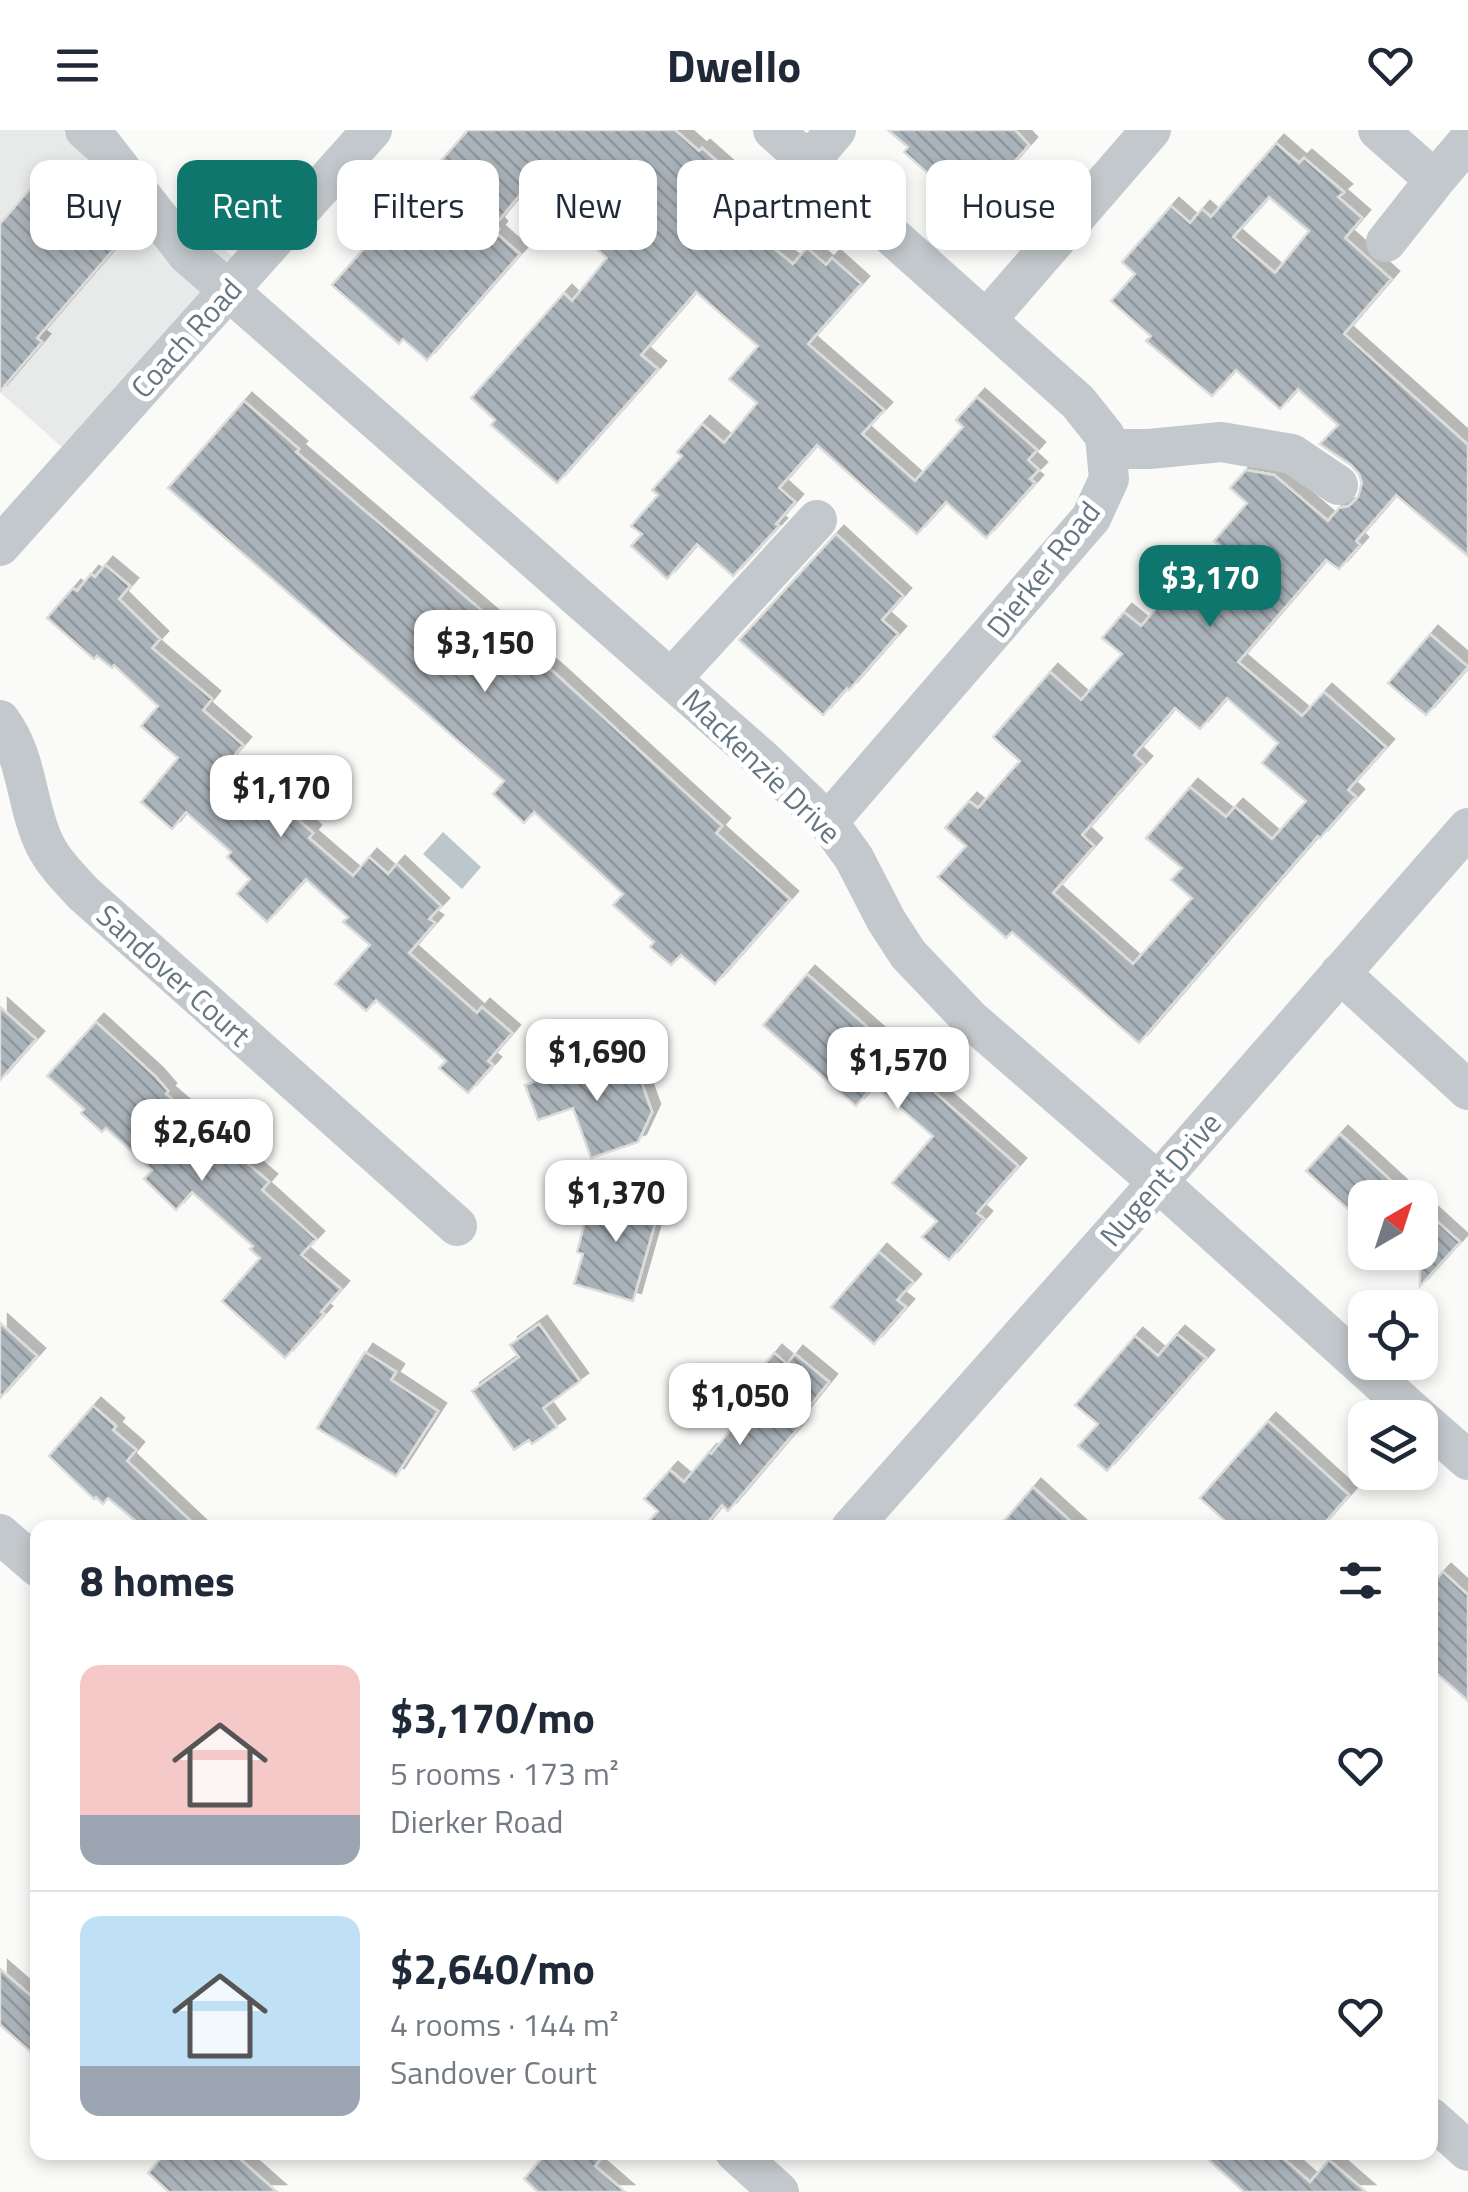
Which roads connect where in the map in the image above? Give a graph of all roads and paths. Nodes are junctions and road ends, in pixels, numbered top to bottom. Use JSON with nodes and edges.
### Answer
{"nodes":[{"id":1,"x":86,"y":130,"type":"edge"},
{"id":2,"x":372,"y":130,"type":"edge"},
{"id":3,"x":773,"y":130,"type":"edge"},
{"id":4,"x":836,"y":130,"type":"edge"},
{"id":5,"x":1151,"y":130,"type":"edge"},
{"id":6,"x":1378,"y":130,"type":"edge"},
{"id":7,"x":1468,"y":141,"type":"edge"},
{"id":8,"x":807,"y":160,"type":"edge"},
{"id":9,"x":811,"y":160,"type":"edge"},
{"id":10,"x":1435,"y":180,"type":"junction"},
{"id":11,"x":1386,"y":242,"type":"dead end"},
{"id":12,"x":906,"y":249,"type":"edge"},
{"id":13,"x":228,"y":290,"type":"junction"},
{"id":14,"x":986,"y":320,"type":"junction"},
{"id":15,"x":1106,"y":449,"type":"junction"},
{"id":16,"x":1338,"y":485,"type":"dead end"},
{"id":17,"x":817,"y":520,"type":"dead end"},
{"id":18,"x":0,"y":546,"type":"edge"},
{"id":19,"x":671,"y":679,"type":"junction"},
{"id":20,"x":0,"y":720,"type":"edge"},
{"id":21,"x":828,"y":822,"type":"junction"},
{"id":22,"x":1468,"y":828,"type":"edge"},
{"id":23,"x":1340,"y":973,"type":"junction"},
{"id":24,"x":1468,"y":1090,"type":"edge"},
{"id":25,"x":1158,"y":1182,"type":"junction"},
{"id":26,"x":457,"y":1226,"type":"dead end"},
{"id":27,"x":1400,"y":1400,"type":"edge"},
{"id":28,"x":1438,"y":1434,"type":"edge"},
{"id":29,"x":1468,"y":1460,"type":"edge"},
{"id":30,"x":858,"y":1520,"type":"edge"},
{"id":31,"x":0,"y":1534,"type":"edge"},
{"id":32,"x":30,"y":1560,"type":"edge"},
{"id":33,"x":1438,"y":2124,"type":"edge"},
{"id":34,"x":1468,"y":2151,"type":"edge"},
{"id":35,"x":743,"y":2160,"type":"edge"},
{"id":36,"x":779,"y":2192,"type":"edge"}],
"edges":[{"from":1,"to":13,"type":"street","name":"Mackenzie Drive"},
{"from":2,"to":13,"type":"street","name":"Coach Road"},
{"from":3,"to":8,"type":"street"},
{"from":4,"to":9,"type":"street"},
{"from":5,"to":14,"type":"street"},
{"from":6,"to":10,"type":"street"},
{"from":7,"to":10,"type":"street"},
{"from":10,"to":11,"type":"street"},
{"from":12,"to":14,"type":"street"},
{"from":13,"to":18,"type":"street","name":"Coach Road"},
{"from":13,"to":19,"type":"street","name":"Mackenzie Drive"},
{"from":14,"to":15,"type":"street"},
{"from":15,"to":16,"type":"street"},
{"from":15,"to":21,"type":"street","name":"Dierker Road"},
{"from":17,"to":19,"type":"street"},
{"from":19,"to":21,"type":"street","name":"Mackenzie Drive"},
{"from":20,"to":26,"type":"street","name":"Sandover Court"},
{"from":21,"to":25,"type":"street","name":"Mackenzie Drive"},
{"from":22,"to":23,"type":"street","name":"Nugent Drive"},
{"from":23,"to":24,"type":"street"},
{"from":23,"to":25,"type":"street","name":"Nugent Drive"},
{"from":25,"to":27,"type":"street","name":"Mackenzie Drive"},
{"from":25,"to":30,"type":"street","name":"Nugent Drive"},
{"from":28,"to":29,"type":"street","name":"Mackenzie Drive"},
{"from":31,"to":32,"type":"street"},
{"from":33,"to":34,"type":"street"},
{"from":35,"to":36,"type":"street"}]}
